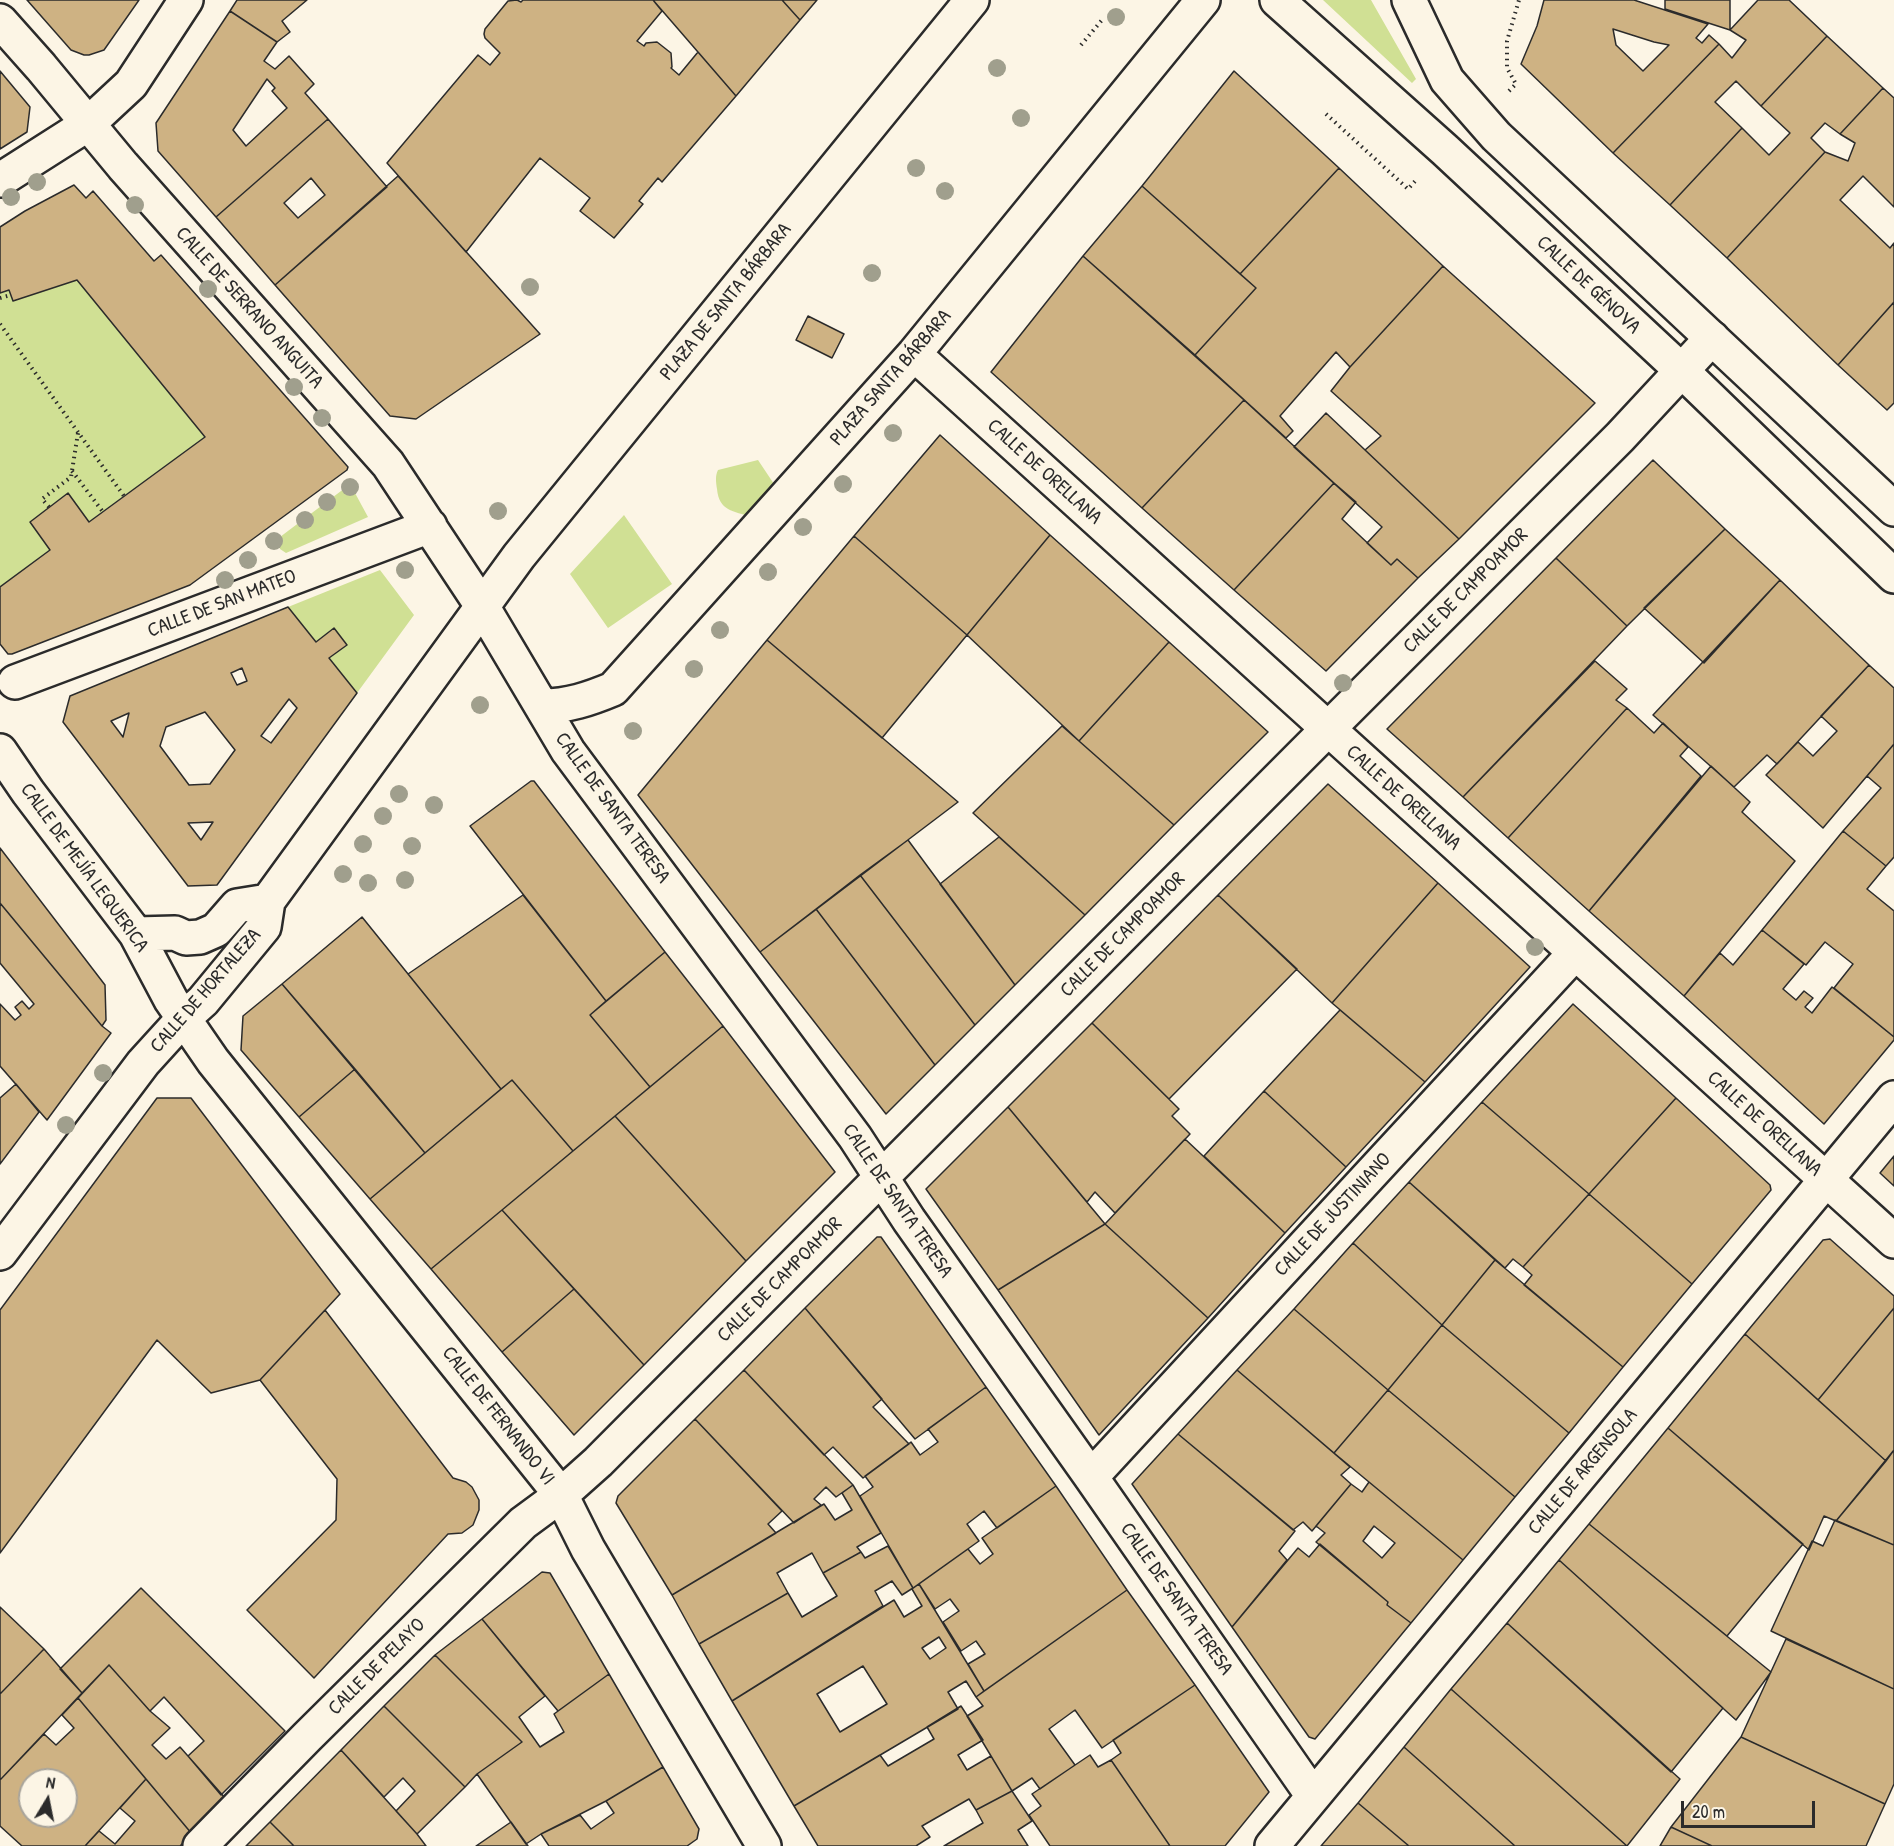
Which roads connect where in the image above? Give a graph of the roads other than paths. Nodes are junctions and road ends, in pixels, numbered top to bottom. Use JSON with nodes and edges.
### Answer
{"nodes":[{"id":1,"x":186,"y":0,"type":"edge"},
{"id":2,"x":972,"y":0,"type":"edge"},
{"id":3,"x":1203,"y":0,"type":"edge"},
{"id":4,"x":1277,"y":0,"type":"edge"},
{"id":5,"x":1409,"y":0,"type":"edge"},
{"id":6,"x":0,"y":21,"type":"edge"},
{"id":7,"x":88,"y":124,"type":"junction"},
{"id":8,"x":0,"y":180,"type":"edge"},
{"id":9,"x":1712,"y":338,"type":"junction"},
{"id":10,"x":914,"y":354,"type":"junction"},
{"id":11,"x":1682,"y":371,"type":"junction"},
{"id":12,"x":1894,"y":509,"type":"edge"},
{"id":13,"x":430,"y":526,"type":"junction"},
{"id":14,"x":1894,"y":576,"type":"edge"},
{"id":15,"x":482,"y":606,"type":"junction"},
{"id":16,"x":15,"y":682,"type":"dead end"},
{"id":17,"x":543,"y":706,"type":"junction"},
{"id":18,"x":1328,"y":729,"type":"junction"},
{"id":19,"x":0,"y":751,"type":"edge"},
{"id":20,"x":268,"y":901,"type":"junction"},
{"id":21,"x":136,"y":934,"type":"junction"},
{"id":22,"x":1575,"y":953,"type":"junction"},
{"id":23,"x":183,"y":1019,"type":"junction"},
{"id":24,"x":1894,"y":1098,"type":"edge"},
{"id":25,"x":882,"y":1177,"type":"junction"},
{"id":26,"x":1826,"y":1180,"type":"junction"},
{"id":27,"x":1894,"y":1241,"type":"edge"},
{"id":28,"x":0,"y":1253,"type":"edge"},
{"id":29,"x":1091,"y":1477,"type":"junction"},
{"id":30,"x":561,"y":1495,"type":"junction"},
{"id":31,"x":1313,"y":1796,"type":"junction"},
{"id":32,"x":751,"y":1841,"type":"edge"},
{"id":33,"x":200,"y":1846,"type":"edge"},
{"id":34,"x":1272,"y":1846,"type":"edge"}],
"edges":[{"from":1,"to":7,"type":"street"},
{"from":2,"to":15,"type":"street","name":"PLAZA DE SANTA BÁRBARA"},
{"from":3,"to":10,"type":"street","name":"PLAZA SANTA BÁRBARA"},
{"from":4,"to":11,"type":"street","name":"CALLE DE GÉNOVA"},
{"from":5,"to":9,"type":"street"},
{"from":6,"to":7,"type":"street","name":"CALLE DE SERRANO ANGUITA"},
{"from":7,"to":8,"type":"street"},
{"from":7,"to":13,"type":"street","name":"CALLE DE SERRANO ANGUITA"},
{"from":9,"to":11,"type":"street","name":"CALLE DE CAMPOAMOR"},
{"from":9,"to":12,"type":"street"},
{"from":10,"to":17,"type":"street","name":"PLAZA SANTA BÁRBARA"},
{"from":10,"to":18,"type":"street","name":"CALLE DE ORELLANA"},
{"from":11,"to":14,"type":"street","name":"CALLE DE GÉNOVA"},
{"from":11,"to":18,"type":"street","name":"CALLE DE CAMPOAMOR"},
{"from":13,"to":15,"type":"street","name":"CALLE DE SERRANO ANGUITA"},
{"from":13,"to":16,"type":"street","name":"CALLE DE SAN MATEO"},
{"from":15,"to":17,"type":"street","name":"CALLE DE SANTA TERESA"},
{"from":15,"to":20,"type":"street","name":"CALLE DE HORTALEZA"},
{"from":17,"to":25,"type":"street","name":"CALLE DE SANTA TERESA"},
{"from":18,"to":22,"type":"street","name":"CALLE DE ORELLANA"},
{"from":18,"to":25,"type":"street","name":"CALLE DE CAMPOAMOR"},
{"from":19,"to":21,"type":"street","name":"CALLE DE MEJÍA LEQUERICA"},
{"from":20,"to":21,"type":"street"},
{"from":20,"to":23,"type":"street","name":"CALLE DE HORTALEZA"},
{"from":21,"to":23,"type":"street","name":"CALLE DE MEJÍA LEQUERICA"},
{"from":22,"to":26,"type":"street","name":"CALLE DE ORELLANA"},
{"from":22,"to":29,"type":"street","name":"CALLE DE JUSTINIANO"},
{"from":23,"to":28,"type":"street","name":"CALLE DE HORTALEZA"},
{"from":23,"to":30,"type":"street","name":"CALLE DE FERNANDO VI"},
{"from":24,"to":26,"type":"street","name":"CALLE DE ARGENSOLA"},
{"from":25,"to":29,"type":"street","name":"CALLE DE SANTA TERESA"},
{"from":25,"to":30,"type":"street","name":"CALLE DE CAMPOAMOR"},
{"from":26,"to":27,"type":"street","name":"CALLE DE ORELLANA"},
{"from":26,"to":31,"type":"street","name":"CALLE DE ARGENSOLA"},
{"from":29,"to":31,"type":"street","name":"CALLE DE SANTA TERESA"},
{"from":30,"to":32,"type":"street","name":"CALLE DE FERNANDO VI"},
{"from":30,"to":33,"type":"street","name":"CALLE DE PELAYO"},
{"from":31,"to":34,"type":"street","name":"CALLE DE ARGENSOLA"}]}
